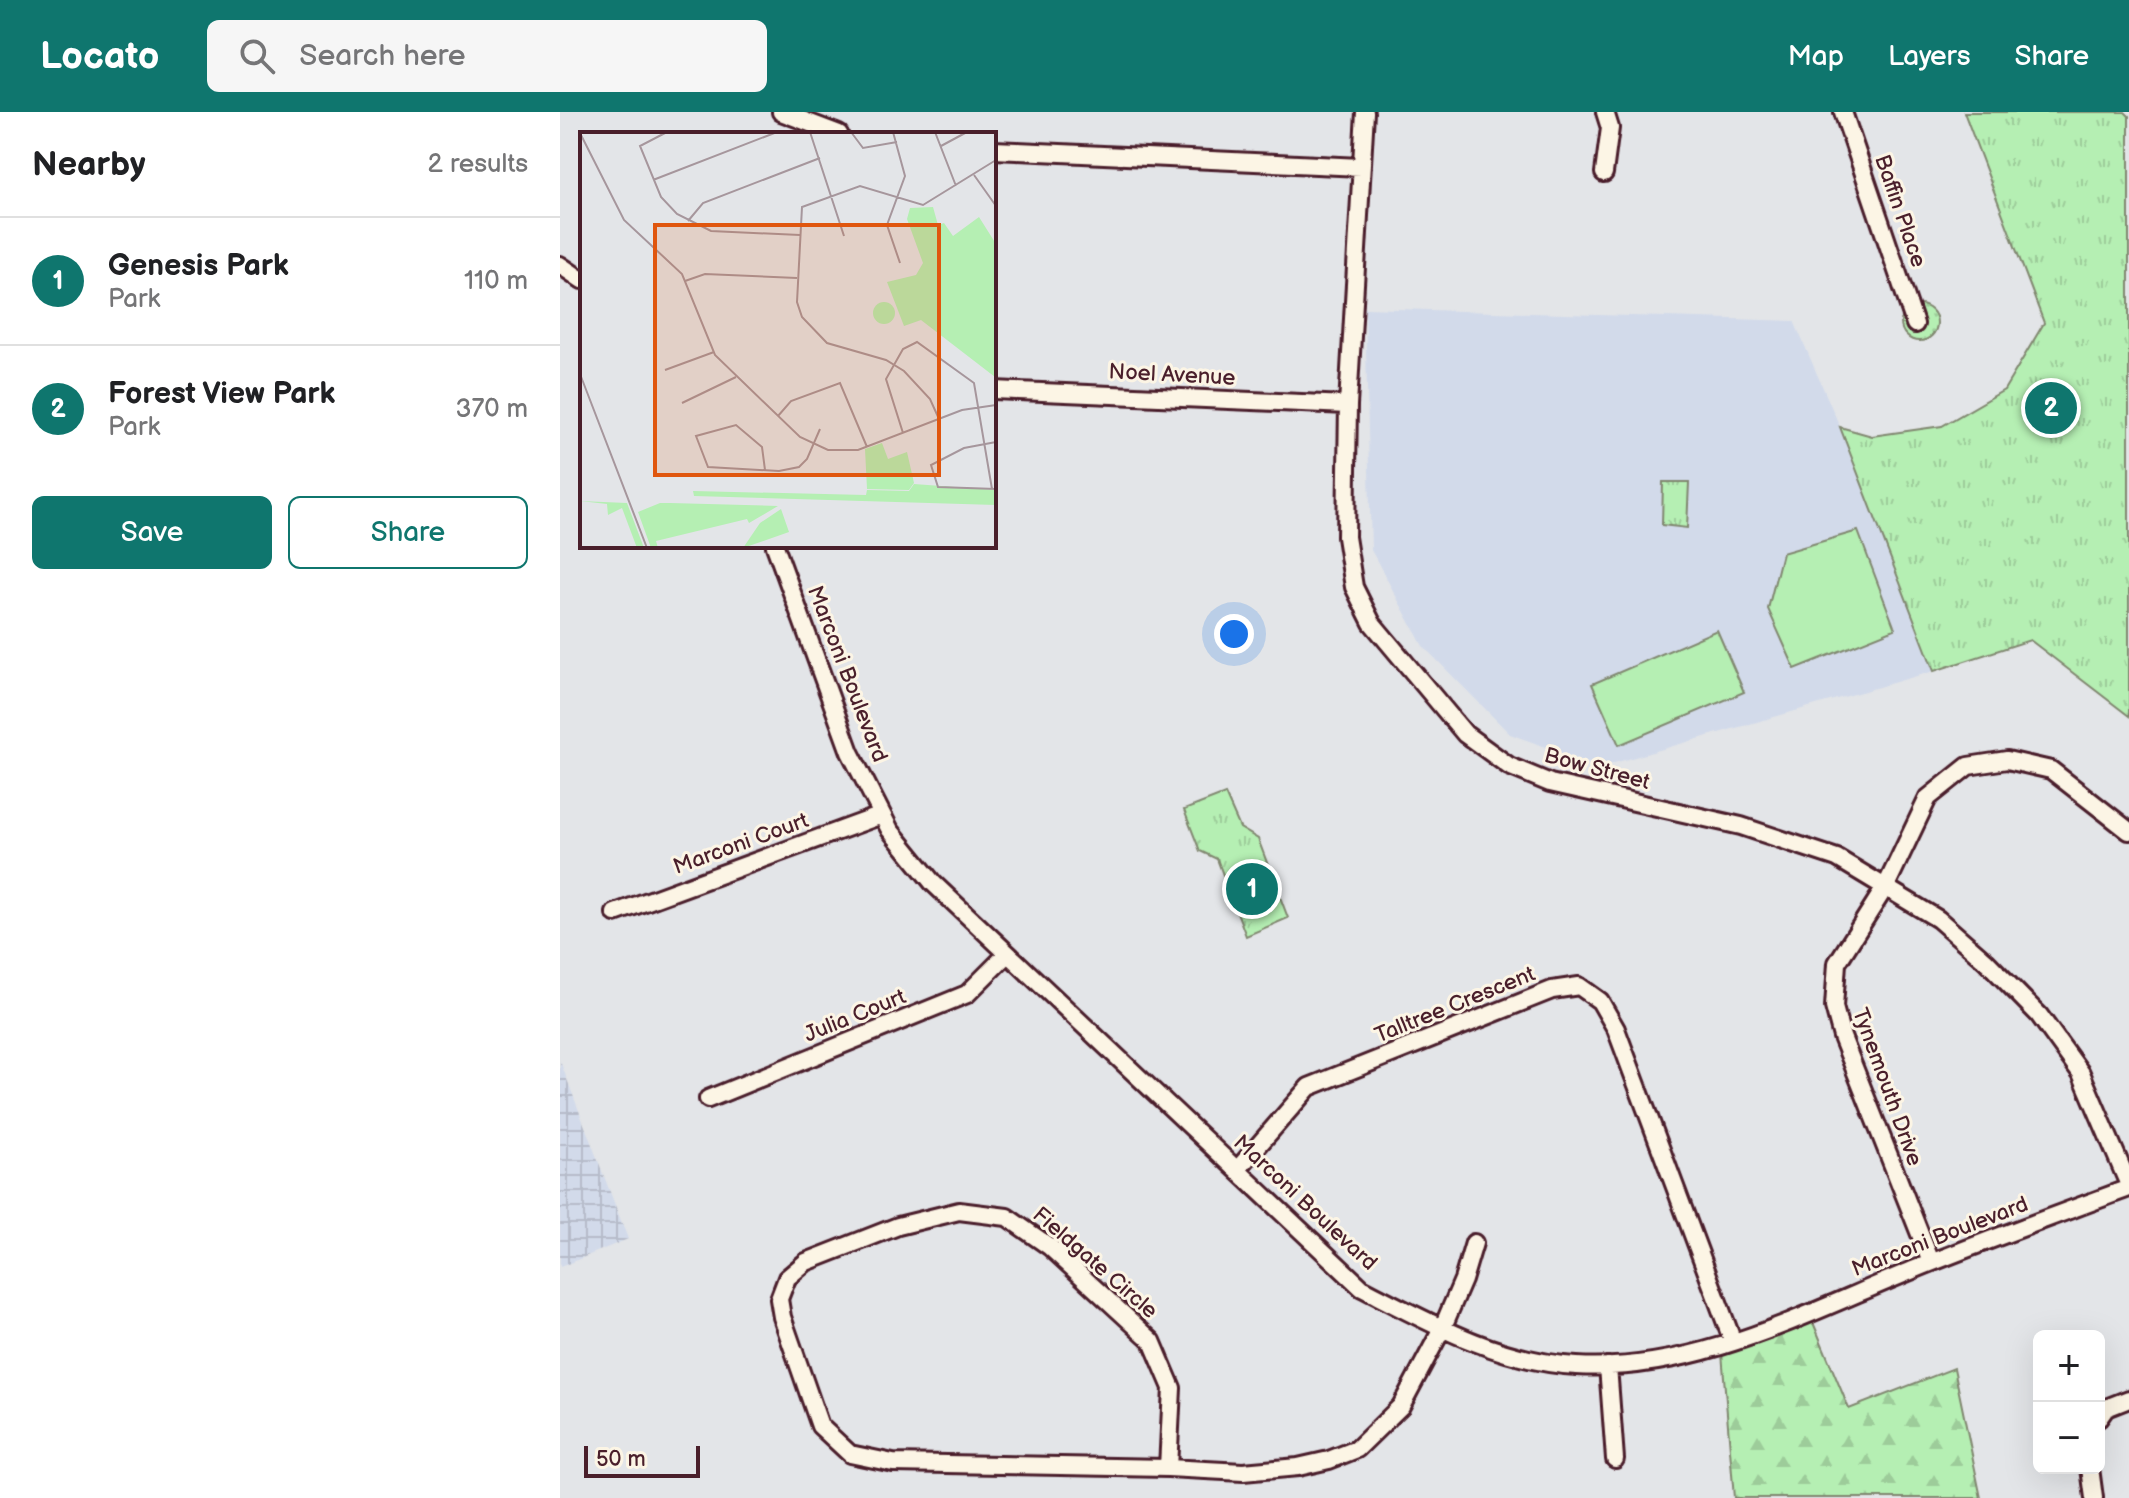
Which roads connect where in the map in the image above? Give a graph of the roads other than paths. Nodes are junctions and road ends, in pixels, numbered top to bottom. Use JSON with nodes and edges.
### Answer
{"nodes":[{"id":1,"x":781,"y":112,"type":"edge"},
{"id":2,"x":1365,"y":112,"type":"edge"},
{"id":3,"x":1605,"y":112,"type":"edge"},
{"id":4,"x":1843,"y":112,"type":"edge"},
{"id":5,"x":834,"y":132,"type":"edge"},
{"id":6,"x":996,"y":150,"type":"edge"},
{"id":7,"x":1361,"y":167,"type":"junction"},
{"id":8,"x":1604,"y":173,"type":"dead end"},
{"id":9,"x":560,"y":265,"type":"edge"},
{"id":10,"x":580,"y":279,"type":"edge"},
{"id":11,"x":1915,"y":324,"type":"dead end"},
{"id":12,"x":996,"y":390,"type":"edge"},
{"id":13,"x":1348,"y":405,"type":"junction"},
{"id":14,"x":776,"y":548,"type":"edge"},
{"id":15,"x":882,"y":815,"type":"junction"},
{"id":16,"x":2129,"y":831,"type":"edge"},
{"id":17,"x":1886,"y":886,"type":"junction"},
{"id":18,"x":615,"y":913,"type":"dead end"},
{"id":19,"x":1007,"y":954,"type":"junction"},
{"id":20,"x":708,"y":1099,"type":"dead end"},
{"id":21,"x":1237,"y":1170,"type":"junction"},
{"id":22,"x":2129,"y":1186,"type":"edge"},
{"id":23,"x":1474,"y":1243,"type":"dead end"},
{"id":24,"x":1931,"y":1262,"type":"junction"},
{"id":25,"x":1442,"y":1329,"type":"junction"},
{"id":26,"x":1733,"y":1342,"type":"junction"},
{"id":27,"x":1608,"y":1366,"type":"junction"},
{"id":28,"x":2129,"y":1399,"type":"edge"},
{"id":29,"x":2105,"y":1409,"type":"edge"},
{"id":30,"x":1615,"y":1459,"type":"dead end"},
{"id":31,"x":1168,"y":1468,"type":"junction"},
{"id":32,"x":2091,"y":1474,"type":"edge"},
{"id":33,"x":2094,"y":1498,"type":"edge"}],
"edges":[{"from":1,"to":5,"type":"street"},
{"from":2,"to":7,"type":"street","name":"Bow Street"},
{"from":3,"to":8,"type":"street"},
{"from":4,"to":11,"type":"street","name":"Baffin Place"},
{"from":6,"to":7,"type":"street"},
{"from":7,"to":13,"type":"street","name":"Bow Street"},
{"from":9,"to":10,"type":"street"},
{"from":12,"to":13,"type":"street","name":"Noel Avenue"},
{"from":13,"to":17,"type":"street","name":"Bow Street"},
{"from":14,"to":15,"type":"street","name":"Marconi Boulevard"},
{"from":15,"to":18,"type":"street","name":"Marconi Court"},
{"from":15,"to":19,"type":"street","name":"Marconi Boulevard"},
{"from":16,"to":17,"type":"street","name":"Tynemouth Drive"},
{"from":17,"to":22,"type":"street","name":"Bow Street"},
{"from":17,"to":24,"type":"street","name":"Tynemouth Drive"},
{"from":19,"to":20,"type":"street","name":"Julia Court"},
{"from":19,"to":21,"type":"street","name":"Marconi Boulevard"},
{"from":21,"to":25,"type":"street","name":"Marconi Boulevard"},
{"from":21,"to":26,"type":"street","name":"Talltree Crescent"},
{"from":22,"to":24,"type":"street","name":"Marconi Boulevard"},
{"from":23,"to":25,"type":"street","name":"Fieldgate Circle"},
{"from":24,"to":26,"type":"street","name":"Marconi Boulevard"},
{"from":25,"to":27,"type":"street","name":"Marconi Boulevard"},
{"from":25,"to":31,"type":"street","name":"Fieldgate Circle"},
{"from":26,"to":27,"type":"street","name":"Marconi Boulevard"},
{"from":27,"to":30,"type":"street"},
{"from":28,"to":29,"type":"street"},
{"from":31,"to":31,"type":"street","name":"Fieldgate Circle"},
{"from":32,"to":33,"type":"street"}]}
